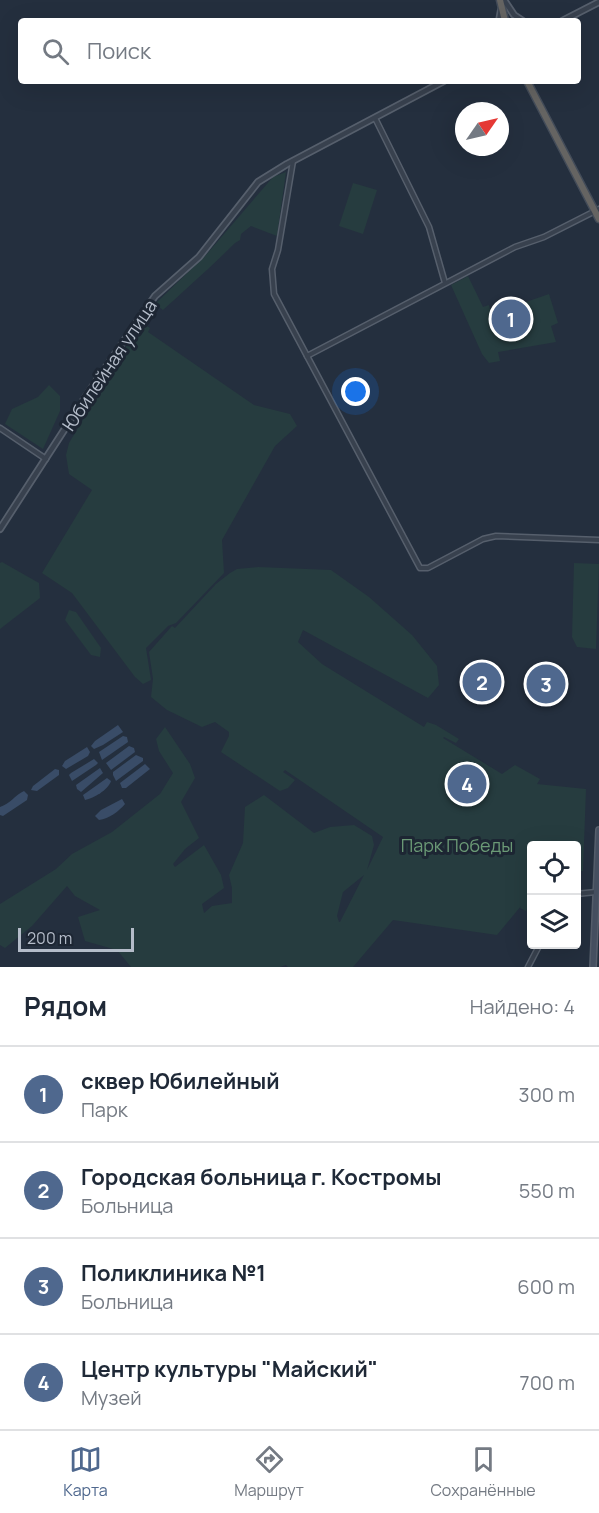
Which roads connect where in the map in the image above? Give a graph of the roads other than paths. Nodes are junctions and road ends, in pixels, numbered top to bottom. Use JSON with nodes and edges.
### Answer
{"nodes":[{"id":1,"x":502,"y":2,"type":"edge"},
{"id":2,"x":599,"y":2,"type":"edge"},
{"id":3,"x":499,"y":18,"type":"edge"},
{"id":4,"x":505,"y":18,"type":"edge"},
{"id":5,"x":518,"y":18,"type":"edge"},
{"id":6,"x":568,"y":18,"type":"edge"},
{"id":7,"x":438,"y":84,"type":"edge"},
{"id":8,"x":529,"y":84,"type":"edge"},
{"id":9,"x":375,"y":118,"type":"junction"},
{"id":10,"x":293,"y":160,"type":"junction"},
{"id":11,"x":597,"y":210,"type":"edge"},
{"id":12,"x":599,"y":219,"type":"edge"},
{"id":13,"x":446,"y":283,"type":"junction"},
{"id":14,"x":307,"y":356,"type":"junction"},
{"id":15,"x":0,"y":428,"type":"edge"},
{"id":16,"x":46,"y":459,"type":"junction"},
{"id":17,"x":0,"y":529,"type":"edge"},
{"id":18,"x":599,"y":540,"type":"edge"},
{"id":19,"x":599,"y":830,"type":"edge"},
{"id":20,"x":596,"y":892,"type":"junction"},
{"id":21,"x":581,"y":894,"type":"edge"},
{"id":22,"x":538,"y":949,"type":"edge"},
{"id":23,"x":528,"y":967,"type":"edge"},
{"id":24,"x":593,"y":967,"type":"edge"}],
"edges":[{"from":1,"to":3,"type":"street"},
{"from":1,"to":4,"type":"highway"},
{"from":1,"to":5,"type":"street"},
{"from":2,"to":6,"type":"street"},
{"from":7,"to":9,"type":"street","name":"Юбилейная улица"},
{"from":8,"to":11,"type":"highway"},
{"from":9,"to":10,"type":"street","name":"Юбилейная улица"},
{"from":9,"to":13,"type":"street"},
{"from":10,"to":14,"type":"street"},
{"from":10,"to":16,"type":"street","name":"Юбилейная улица"},
{"from":11,"to":12,"type":"highway"},
{"from":11,"to":13,"type":"street"},
{"from":13,"to":14,"type":"street"},
{"from":14,"to":18,"type":"street"},
{"from":15,"to":16,"type":"street"},
{"from":16,"to":17,"type":"street","name":"Юбилейная улица"},
{"from":19,"to":20,"type":"main road"},
{"from":20,"to":21,"type":"street"},
{"from":20,"to":24,"type":"main road"},
{"from":22,"to":23,"type":"street"}]}
